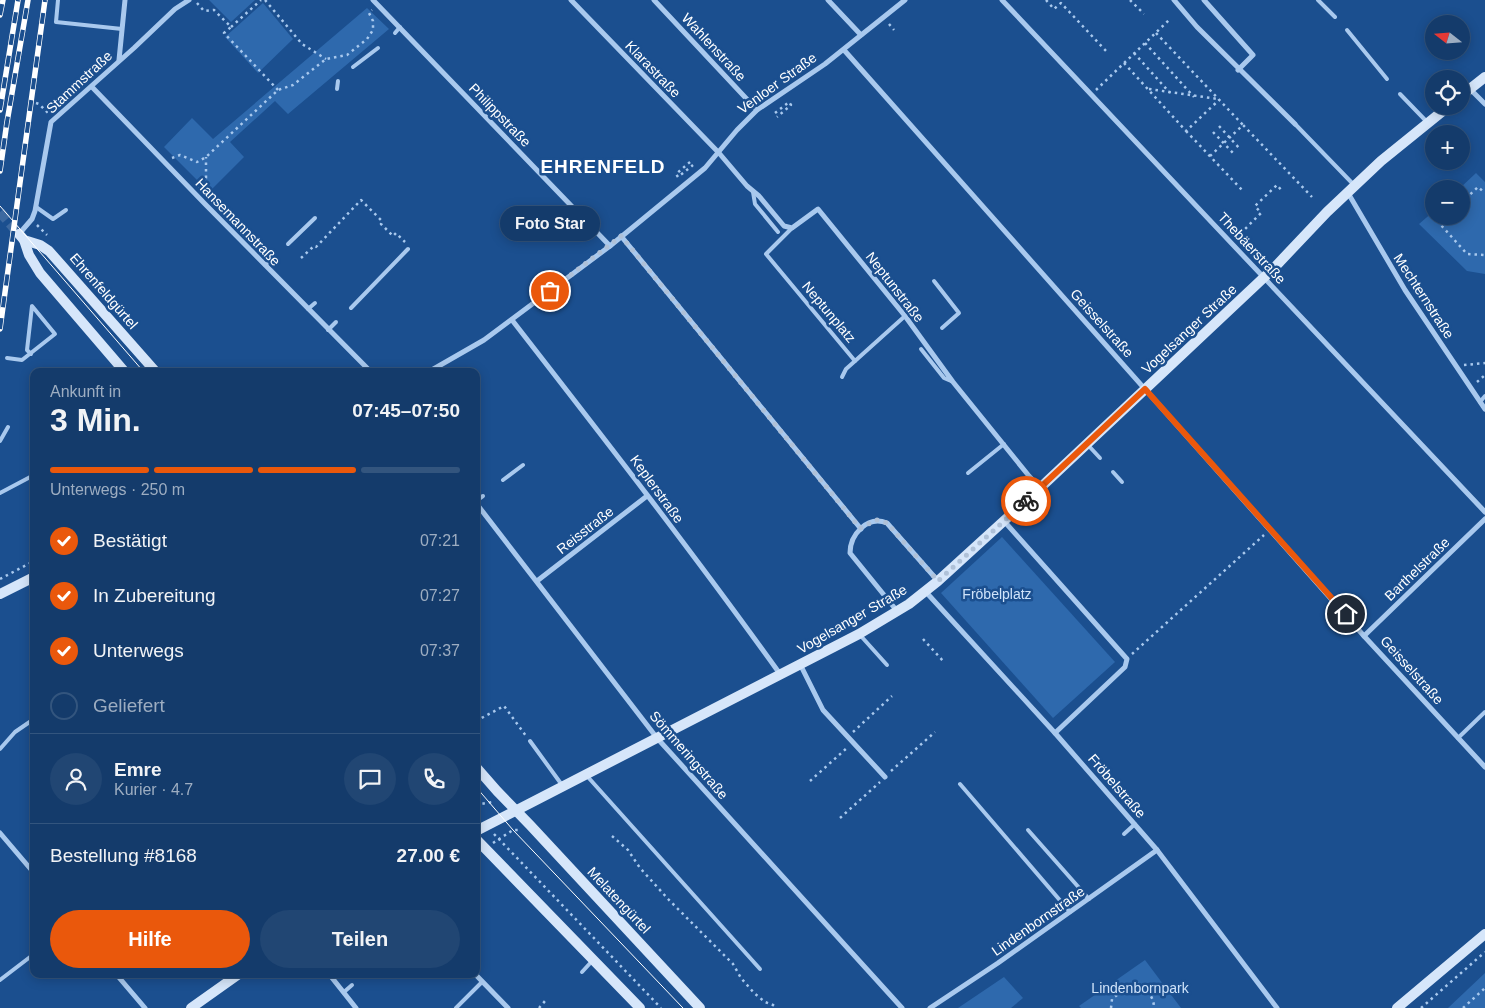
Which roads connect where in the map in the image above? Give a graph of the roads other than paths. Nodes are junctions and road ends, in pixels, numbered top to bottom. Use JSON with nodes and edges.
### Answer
{"nodes":[{"id":1,"x":58,"y":0,"type":"edge"},
{"id":2,"x":125,"y":0,"type":"edge"},
{"id":3,"x":189,"y":0,"type":"edge"},
{"id":4,"x":571,"y":0,"type":"edge"},
{"id":5,"x":654,"y":0,"type":"edge"},
{"id":6,"x":828,"y":0,"type":"edge"},
{"id":7,"x":905,"y":0,"type":"edge"},
{"id":8,"x":1002,"y":0,"type":"edge"},
{"id":9,"x":1174,"y":0,"type":"edge"},
{"id":10,"x":1204,"y":0,"type":"edge"},
{"id":11,"x":1318,"y":0,"type":"edge"},
{"id":12,"x":375,"y":2,"type":"edge"},
{"id":13,"x":1334,"y":18,"type":"dead end"},
{"id":14,"x":400,"y":28,"type":"junction"},
{"id":15,"x":122,"y":29,"type":"junction"},
{"id":16,"x":1347,"y":30,"type":"dead end"},
{"id":17,"x":395,"y":33,"type":"dead end"},
{"id":18,"x":862,"y":35,"type":"junction"},
{"id":19,"x":378,"y":48,"type":"dead end"},
{"id":20,"x":844,"y":50,"type":"junction"},
{"id":21,"x":119,"y":60,"type":"junction"},
{"id":22,"x":353,"y":67,"type":"dead end"},
{"id":23,"x":1238,"y":70,"type":"junction"},
{"id":24,"x":1485,"y":77,"type":"edge"},
{"id":25,"x":1387,"y":80,"type":"dead end"},
{"id":26,"x":338,"y":82,"type":"dead end"},
{"id":27,"x":92,"y":87,"type":"junction"},
{"id":28,"x":337,"y":89,"type":"dead end"},
{"id":29,"x":1470,"y":89,"type":"joint"},
{"id":30,"x":1400,"y":94,"type":"dead end"},
{"id":31,"x":1485,"y":104,"type":"edge"},
{"id":32,"x":757,"y":110,"type":"junction"},
{"id":33,"x":1438,"y":115,"type":"edge"},
{"id":34,"x":1428,"y":123,"type":"junction"},
{"id":35,"x":1295,"y":124,"type":"joint"},
{"id":36,"x":718,"y":153,"type":"junction"},
{"id":37,"x":1351,"y":190,"type":"junction"},
{"id":38,"x":753,"y":192,"type":"junction"},
{"id":39,"x":36,"y":207,"type":"junction"},
{"id":40,"x":66,"y":210,"type":"dead end"},
{"id":41,"x":315,"y":218,"type":"dead end"},
{"id":42,"x":792,"y":228,"type":"junction"},
{"id":43,"x":778,"y":232,"type":"dead end"},
{"id":44,"x":621,"y":236,"type":"junction"},
{"id":45,"x":22,"y":237,"type":"junction"},
{"id":46,"x":288,"y":244,"type":"dead end"},
{"id":47,"x":610,"y":246,"type":"junction"},
{"id":48,"x":408,"y":249,"type":"road end"},
{"id":49,"x":273,"y":258,"type":"dead end"},
{"id":50,"x":265,"y":265,"type":"junction"},
{"id":51,"x":1264,"y":278,"type":"junction"},
{"id":52,"x":934,"y":281,"type":"dead end"},
{"id":53,"x":315,"y":303,"type":"dead end"},
{"id":54,"x":351,"y":308,"type":"dead end"},
{"id":55,"x":308,"y":309,"type":"junction"},
{"id":56,"x":905,"y":316,"type":"junction"},
{"id":57,"x":512,"y":320,"type":"junction"},
{"id":58,"x":336,"y":322,"type":"dead end"},
{"id":59,"x":942,"y":328,"type":"dead end"},
{"id":60,"x":328,"y":330,"type":"junction"},
{"id":61,"x":930,"y":339,"type":"dead end"},
{"id":62,"x":922,"y":346,"type":"junction"},
{"id":63,"x":30,"y":354,"type":"junction"},
{"id":64,"x":7,"y":358,"type":"dead end"},
{"id":65,"x":855,"y":360,"type":"junction"},
{"id":66,"x":119,"y":368,"type":"edge"},
{"id":67,"x":152,"y":368,"type":"edge"},
{"id":68,"x":367,"y":368,"type":"edge"},
{"id":69,"x":435,"y":368,"type":"edge"},
{"id":70,"x":842,"y":377,"type":"dead end"},
{"id":71,"x":1145,"y":389,"type":"junction"},
{"id":72,"x":1485,"y":396,"type":"edge"},
{"id":73,"x":1480,"y":402,"type":"junction"},
{"id":74,"x":1485,"y":409,"type":"edge"},
{"id":75,"x":8,"y":427,"type":"dead end"},
{"id":76,"x":0,"y":441,"type":"edge"},
{"id":77,"x":1004,"y":444,"type":"junction"},
{"id":78,"x":1087,"y":444,"type":"junction"},
{"id":79,"x":1100,"y":458,"type":"dead end"},
{"id":80,"x":523,"y":465,"type":"dead end"},
{"id":81,"x":1113,"y":472,"type":"dead end"},
{"id":82,"x":968,"y":473,"type":"dead end"},
{"id":83,"x":30,"y":477,"type":"edge"},
{"id":84,"x":503,"y":480,"type":"dead end"},
{"id":85,"x":1122,"y":482,"type":"dead end"},
{"id":86,"x":1040,"y":488,"type":"junction"},
{"id":87,"x":0,"y":494,"type":"edge"},
{"id":88,"x":483,"y":496,"type":"dead end"},
{"id":89,"x":647,"y":496,"type":"junction"},
{"id":90,"x":480,"y":499,"type":"edge"},
{"id":91,"x":480,"y":507,"type":"edge"},
{"id":92,"x":1485,"y":512,"type":"edge"},
{"id":93,"x":1485,"y":519,"type":"edge"},
{"id":94,"x":1004,"y":521,"type":"junction"},
{"id":95,"x":860,"y":528,"type":"junction"},
{"id":96,"x":30,"y":579,"type":"edge"},
{"id":97,"x":536,"y":581,"type":"junction"},
{"id":98,"x":938,"y":581,"type":"junction"},
{"id":99,"x":925,"y":591,"type":"junction"},
{"id":100,"x":0,"y":594,"type":"edge"},
{"id":101,"x":897,"y":611,"type":"junction"},
{"id":102,"x":858,"y":634,"type":"junction"},
{"id":103,"x":1364,"y":636,"type":"junction"},
{"id":104,"x":800,"y":664,"type":"junction"},
{"id":105,"x":888,"y":665,"type":"dead end"},
{"id":106,"x":780,"y":674,"type":"junction"},
{"id":107,"x":1485,"y":712,"type":"edge"},
{"id":108,"x":30,"y":721,"type":"edge"},
{"id":109,"x":1055,"y":732,"type":"junction"},
{"id":110,"x":657,"y":738,"type":"junction"},
{"id":111,"x":1458,"y":738,"type":"junction"},
{"id":112,"x":530,"y":741,"type":"dead end"},
{"id":113,"x":0,"y":749,"type":"edge"},
{"id":114,"x":1485,"y":767,"type":"edge"},
{"id":115,"x":480,"y":772,"type":"edge"},
{"id":116,"x":586,"y":775,"type":"junction"},
{"id":117,"x":885,"y":777,"type":"dead end"},
{"id":118,"x":960,"y":784,"type":"dead end"},
{"id":119,"x":563,"y":787,"type":"junction"},
{"id":120,"x":516,"y":812,"type":"junction"},
{"id":121,"x":1135,"y":824,"type":"junction"},
{"id":122,"x":480,"y":829,"type":"edge"},
{"id":123,"x":1028,"y":830,"type":"dead end"},
{"id":124,"x":0,"y":833,"type":"edge"},
{"id":125,"x":1124,"y":834,"type":"dead end"},
{"id":126,"x":480,"y":843,"type":"edge"},
{"id":127,"x":1157,"y":850,"type":"junction"},
{"id":128,"x":30,"y":868,"type":"edge"},
{"id":129,"x":1089,"y":898,"type":"junction"},
{"id":130,"x":1070,"y":912,"type":"junction"},
{"id":131,"x":1485,"y":934,"type":"edge"},
{"id":132,"x":30,"y":957,"type":"edge"},
{"id":133,"x":593,"y":960,"type":"junction"},
{"id":134,"x":760,"y":969,"type":"dead end"},
{"id":135,"x":582,"y":972,"type":"dead end"},
{"id":136,"x":120,"y":978,"type":"edge"},
{"id":137,"x":233,"y":978,"type":"edge"},
{"id":138,"x":332,"y":978,"type":"edge"},
{"id":139,"x":478,"y":978,"type":"edge"},
{"id":140,"x":0,"y":980,"type":"edge"},
{"id":141,"x":482,"y":982,"type":"junction"},
{"id":142,"x":352,"y":985,"type":"dead end"},
{"id":143,"x":344,"y":992,"type":"junction"},
{"id":144,"x":146,"y":1008,"type":"edge"},
{"id":145,"x":191,"y":1008,"type":"edge"},
{"id":146,"x":356,"y":1008,"type":"edge"},
{"id":147,"x":456,"y":1008,"type":"edge"},
{"id":148,"x":508,"y":1008,"type":"edge"},
{"id":149,"x":639,"y":1008,"type":"edge"},
{"id":150,"x":700,"y":1008,"type":"edge"},
{"id":151,"x":902,"y":1008,"type":"edge"},
{"id":152,"x":930,"y":1008,"type":"edge"},
{"id":153,"x":1277,"y":1008,"type":"edge"},
{"id":154,"x":1397,"y":1008,"type":"edge"}],
"edges":[{"from":1,"to":15,"type":"lane"},
{"from":2,"to":15,"type":"street"},
{"from":3,"to":21,"type":"street","name":"Stammstraße"},
{"from":4,"to":36,"type":"street","name":"Klarastraße"},
{"from":5,"to":32,"type":"street","name":"Wahlenstraße"},
{"from":6,"to":18,"type":"street"},
{"from":7,"to":18,"type":"street","name":"Venloer Straße"},
{"from":8,"to":51,"type":"street","name":"Thebäerstraße"},
{"from":9,"to":23,"type":"street"},
{"from":10,"to":23,"type":"street"},
{"from":11,"to":13,"type":"lane"},
{"from":12,"to":14,"type":"street","name":"Philippstraße"},
{"from":14,"to":17,"type":"lane"},
{"from":14,"to":47,"type":"street","name":"Philippstraße"},
{"from":15,"to":21,"type":"street"},
{"from":16,"to":25,"type":"lane"},
{"from":18,"to":20,"type":"street","name":"Venloer Straße"},
{"from":19,"to":22,"type":"lane"},
{"from":20,"to":32,"type":"street","name":"Venloer Straße"},
{"from":20,"to":71,"type":"street","name":"Geisselstraße"},
{"from":21,"to":27,"type":"street","name":"Stammstraße"},
{"from":23,"to":35,"type":"street"},
{"from":24,"to":29,"type":"street"},
{"from":26,"to":28,"type":"lane"},
{"from":27,"to":39,"type":"street","name":"Stammstraße"},
{"from":27,"to":50,"type":"street","name":"Hansemannstraße"},
{"from":29,"to":31,"type":"street"},
{"from":30,"to":34,"type":"lane"},
{"from":32,"to":36,"type":"street","name":"Venloer Straße"},
{"from":33,"to":34,"type":"street","name":"Vogelsanger Straße"},
{"from":34,"to":37,"type":"street","name":"Vogelsanger Straße"},
{"from":35,"to":37,"type":"lane"},
{"from":36,"to":38,"type":"street"},
{"from":36,"to":44,"type":"street","name":"Venloer Straße"},
{"from":37,"to":51,"type":"street","name":"Vogelsanger Straße"},
{"from":37,"to":73,"type":"street","name":"Mechternstraße"},
{"from":38,"to":42,"type":"street"},
{"from":38,"to":43,"type":"lane"},
{"from":39,"to":40,"type":"lane"},
{"from":39,"to":45,"type":"street","name":"Stammstraße"},
{"from":41,"to":46,"type":"lane"},
{"from":42,"to":56,"type":"street","name":"Neptunstraße"},
{"from":42,"to":65,"type":"lane","name":"Neptunplatz"},
{"from":44,"to":47,"type":"street","name":"Venloer Straße"},
{"from":44,"to":95,"type":"street"},
{"from":45,"to":66,"type":"street"},
{"from":45,"to":67,"type":"street","name":"Ehrenfeldgürtel"},
{"from":47,"to":57,"type":"street","name":"Venloer Straße"},
{"from":48,"to":54,"type":"lane"},
{"from":49,"to":50,"type":"lane"},
{"from":50,"to":55,"type":"street","name":"Hansemannstraße"},
{"from":51,"to":71,"type":"street","name":"Vogelsanger Straße"},
{"from":51,"to":92,"type":"street","name":"Thebäerstraße"},
{"from":52,"to":59,"type":"lane"},
{"from":53,"to":55,"type":"lane"},
{"from":55,"to":60,"type":"street","name":"Hansemannstraße"},
{"from":56,"to":62,"type":"street","name":"Neptunstraße"},
{"from":56,"to":65,"type":"lane","name":"Neptunplatz"},
{"from":57,"to":69,"type":"street","name":"Venloer Straße"},
{"from":57,"to":89,"type":"street","name":"Keplerstraße"},
{"from":58,"to":60,"type":"lane"},
{"from":60,"to":68,"type":"street","name":"Hansemannstraße"},
{"from":61,"to":62,"type":"lane"},
{"from":62,"to":77,"type":"street","name":"Neptunstraße"},
{"from":63,"to":63,"type":"lane"},
{"from":63,"to":64,"type":"lane"},
{"from":65,"to":70,"type":"lane"},
{"from":71,"to":78,"type":"street","name":"Vogelsanger Straße"},
{"from":71,"to":103,"type":"street","name":"Geisselstraße"},
{"from":72,"to":73,"type":"lane"},
{"from":73,"to":74,"type":"street","name":"Mechternstraße"},
{"from":75,"to":76,"type":"lane"},
{"from":77,"to":82,"type":"lane"},
{"from":77,"to":86,"type":"street","name":"Neptunstraße"},
{"from":78,"to":79,"type":"lane"},
{"from":78,"to":86,"type":"street","name":"Vogelsanger Straße"},
{"from":80,"to":84,"type":"lane"},
{"from":81,"to":85,"type":"lane"},
{"from":83,"to":87,"type":"lane"},
{"from":86,"to":94,"type":"street","name":"Vogelsanger Straße"},
{"from":88,"to":90,"type":"lane"},
{"from":89,"to":97,"type":"street","name":"Reisstraße"},
{"from":89,"to":106,"type":"street","name":"Keplerstraße"},
{"from":91,"to":97,"type":"street","name":"Sömmeringstraße"},
{"from":93,"to":103,"type":"street","name":"Barthelstraße"},
{"from":94,"to":98,"type":"street","name":"Vogelsanger Straße"},
{"from":94,"to":109,"type":"street"},
{"from":95,"to":98,"type":"street"},
{"from":95,"to":101,"type":"street"},
{"from":96,"to":100,"type":"street"},
{"from":97,"to":110,"type":"street","name":"Sömmeringstraße"},
{"from":98,"to":99,"type":"street","name":"Vogelsanger Straße"},
{"from":99,"to":101,"type":"street","name":"Vogelsanger Straße"},
{"from":99,"to":109,"type":"street","name":"Fröbelstraße"},
{"from":101,"to":102,"type":"street","name":"Vogelsanger Straße"},
{"from":102,"to":104,"type":"street","name":"Vogelsanger Straße"},
{"from":102,"to":105,"type":"lane"},
{"from":103,"to":111,"type":"street","name":"Geisselstraße"},
{"from":104,"to":106,"type":"street","name":"Vogelsanger Straße"},
{"from":104,"to":117,"type":"street"},
{"from":106,"to":110,"type":"street","name":"Vogelsanger Straße"},
{"from":107,"to":111,"type":"lane"},
{"from":108,"to":113,"type":"lane"},
{"from":109,"to":121,"type":"street","name":"Fröbelstraße"},
{"from":110,"to":116,"type":"street","name":"Vogelsanger Straße"},
{"from":110,"to":151,"type":"street","name":"Sömmeringstraße"},
{"from":111,"to":114,"type":"street","name":"Geisselstraße"},
{"from":112,"to":119,"type":"lane"},
{"from":115,"to":120,"type":"street"},
{"from":116,"to":119,"type":"street","name":"Vogelsanger Straße"},
{"from":116,"to":134,"type":"lane"},
{"from":118,"to":130,"type":"lane"},
{"from":119,"to":120,"type":"street","name":"Vogelsanger Straße"},
{"from":120,"to":122,"type":"street","name":"Vogelsanger Straße"},
{"from":120,"to":150,"type":"street","name":"Melatengürtel"},
{"from":121,"to":125,"type":"lane"},
{"from":121,"to":127,"type":"street","name":"Fröbelstraße"},
{"from":123,"to":129,"type":"lane"},
{"from":124,"to":128,"type":"street"},
{"from":126,"to":133,"type":"street"},
{"from":127,"to":129,"type":"street","name":"Lindenbornstraße"},
{"from":127,"to":153,"type":"street","name":"Fröbelstraße"},
{"from":129,"to":130,"type":"street","name":"Lindenbornstraße"},
{"from":130,"to":152,"type":"street","name":"Lindenbornstraße"},
{"from":131,"to":154,"type":"street"},
{"from":132,"to":140,"type":"lane"},
{"from":133,"to":135,"type":"lane"},
{"from":133,"to":149,"type":"street"},
{"from":136,"to":144,"type":"street"},
{"from":137,"to":145,"type":"street"},
{"from":138,"to":143,"type":"street"},
{"from":139,"to":141,"type":"street"},
{"from":141,"to":147,"type":"lane"},
{"from":141,"to":148,"type":"street"},
{"from":142,"to":143,"type":"lane"},
{"from":143,"to":146,"type":"street"}]}
